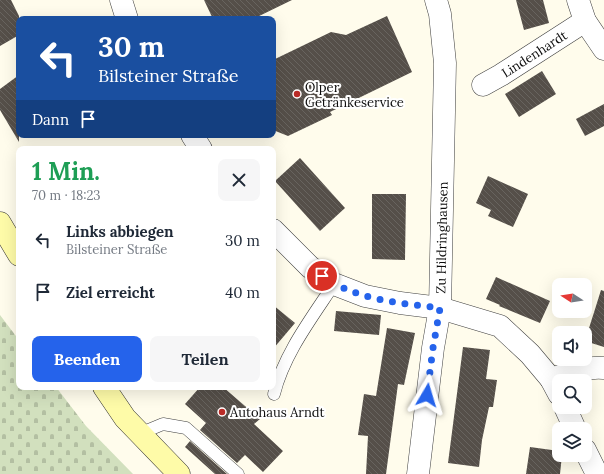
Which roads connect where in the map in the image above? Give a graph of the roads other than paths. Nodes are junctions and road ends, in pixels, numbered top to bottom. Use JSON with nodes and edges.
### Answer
{"nodes":[{"id":1,"x":121,"y":0,"type":"edge"},
{"id":2,"x":436,"y":0,"type":"edge"},
{"id":3,"x":578,"y":0,"type":"edge"},
{"id":4,"x":127,"y":16,"type":"edge"},
{"id":5,"x":585,"y":21,"type":"junction"},
{"id":6,"x":604,"y":49,"type":"edge"},
{"id":7,"x":482,"y":85,"type":"dead end"},
{"id":8,"x":0,"y":223,"type":"edge"},
{"id":9,"x":276,"y":233,"type":"edge"},
{"id":10,"x":16,"y":250,"type":"edge"},
{"id":11,"x":334,"y":284,"type":"junction"},
{"id":12,"x":440,"y":308,"type":"junction"},
{"id":13,"x":604,"y":368,"type":"edge"},
{"id":14,"x":571,"y":374,"type":"edge"},
{"id":15,"x":552,"y":382,"type":"edge"},
{"id":16,"x":276,"y":386,"type":"edge"},
{"id":17,"x":106,"y":390,"type":"edge"},
{"id":18,"x":275,"y":390,"type":"edge"},
{"id":19,"x":274,"y":394,"type":"dead end"},
{"id":20,"x":139,"y":434,"type":"junction"},
{"id":21,"x":591,"y":462,"type":"edge"},
{"id":22,"x":179,"y":474,"type":"edge"},
{"id":23,"x":238,"y":474,"type":"edge"},
{"id":24,"x":418,"y":474,"type":"edge"},
{"id":25,"x":597,"y":474,"type":"edge"}],
"edges":[{"from":1,"to":4,"type":"street"},
{"from":2,"to":12,"type":"street","name":"Zu Hildringhausen"},
{"from":3,"to":5,"type":"street"},
{"from":5,"to":6,"type":"street"},
{"from":5,"to":7,"type":"street","name":"Lindenhardt"},
{"from":8,"to":10,"type":"street"},
{"from":9,"to":11,"type":"street"},
{"from":11,"to":12,"type":"street"},
{"from":11,"to":16,"type":"lane"},
{"from":12,"to":15,"type":"street"},
{"from":12,"to":24,"type":"street","name":"Zu Hildringhausen"},
{"from":13,"to":14,"type":"street"},
{"from":17,"to":20,"type":"street"},
{"from":18,"to":19,"type":"lane"},
{"from":20,"to":22,"type":"street"},
{"from":20,"to":23,"type":"lane"},
{"from":21,"to":25,"type":"street"}]}
